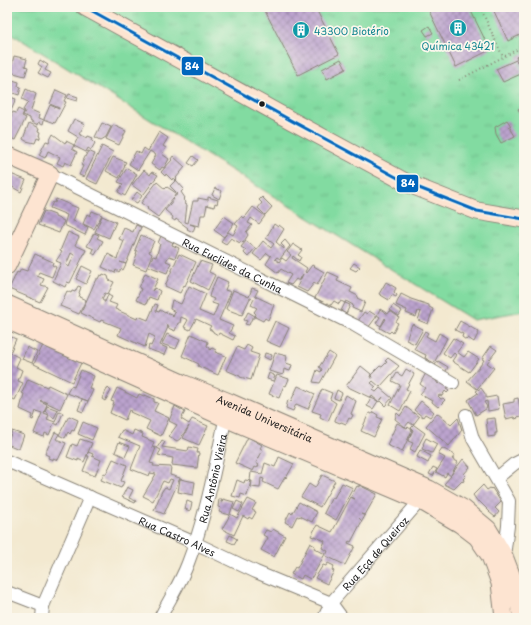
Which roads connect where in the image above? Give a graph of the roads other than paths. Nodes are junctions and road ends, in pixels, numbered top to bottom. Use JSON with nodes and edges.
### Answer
{"nodes":[{"id":1,"x":85,"y":7,"type":"edge"},
{"id":2,"x":7,"y":155,"type":"edge"},
{"id":3,"x":50,"y":174,"type":"junction"},
{"id":4,"x":524,"y":219,"type":"edge"},
{"id":5,"x":7,"y":266,"type":"edge"},
{"id":6,"x":7,"y":304,"type":"edge"},
{"id":7,"x":7,"y":320,"type":"edge"},
{"id":8,"x":453,"y":383,"type":"dead end"},
{"id":9,"x":229,"y":402,"type":"junction"},
{"id":10,"x":466,"y":414,"type":"dead end"},
{"id":11,"x":225,"y":418,"type":"junction"},
{"id":12,"x":524,"y":459,"type":"edge"},
{"id":13,"x":7,"y":461,"type":"edge"},
{"id":14,"x":497,"y":478,"type":"junction"},
{"id":15,"x":425,"y":495,"type":"junction"},
{"id":16,"x":90,"y":497,"type":"junction"},
{"id":17,"x":195,"y":543,"type":"junction"},
{"id":18,"x":497,"y":556,"type":"junction"},
{"id":19,"x":7,"y":592,"type":"edge"},
{"id":20,"x":331,"y":603,"type":"junction"},
{"id":21,"x":43,"y":606,"type":"junction"},
{"id":22,"x":42,"y":618,"type":"edge"},
{"id":23,"x":160,"y":618,"type":"edge"},
{"id":24,"x":324,"y":618,"type":"edge"},
{"id":25,"x":342,"y":618,"type":"edge"},
{"id":26,"x":504,"y":618,"type":"edge"},
{"id":27,"x":522,"y":618,"type":"edge"}],
"edges":[{"from":1,"to":4,"type":"main road"},
{"from":2,"to":3,"type":"main road","name":"Rua Euclides da Cunha"},
{"from":3,"to":5,"type":"main road"},
{"from":3,"to":8,"type":"street","name":"Rua Euclides da Cunha"},
{"from":6,"to":9,"type":"main road","name":"Avenida Universitária"},
{"from":7,"to":11,"type":"main road","name":"Avenida Universitária"},
{"from":9,"to":11,"type":"street","name":"Rua Antônio Vieira"},
{"from":9,"to":15,"type":"main road","name":"Avenida Universitária"},
{"from":10,"to":14,"type":"street"},
{"from":11,"to":15,"type":"main road","name":"Avenida Universitária"},
{"from":11,"to":17,"type":"street","name":"Rua Antônio Vieira"},
{"from":12,"to":14,"type":"street"},
{"from":13,"to":16,"type":"street","name":"Rua Castro Alves"},
{"from":14,"to":18,"type":"street"},
{"from":15,"to":18,"type":"main road","name":"Avenida Universitária"},
{"from":15,"to":20,"type":"street","name":"Rua Eça de Queiroz"},
{"from":16,"to":17,"type":"street","name":"Rua Castro Alves"},
{"from":16,"to":21,"type":"street"},
{"from":17,"to":20,"type":"street","name":"Rua Castro Alves"},
{"from":17,"to":23,"type":"street","name":"Rua Antônio Vieira"},
{"from":18,"to":26,"type":"main road"},
{"from":18,"to":27,"type":"main road"},
{"from":19,"to":21,"type":"street"},
{"from":20,"to":24,"type":"street","name":"Rua Eça de Queiroz"},
{"from":20,"to":25,"type":"street"},
{"from":21,"to":22,"type":"street"}]}
